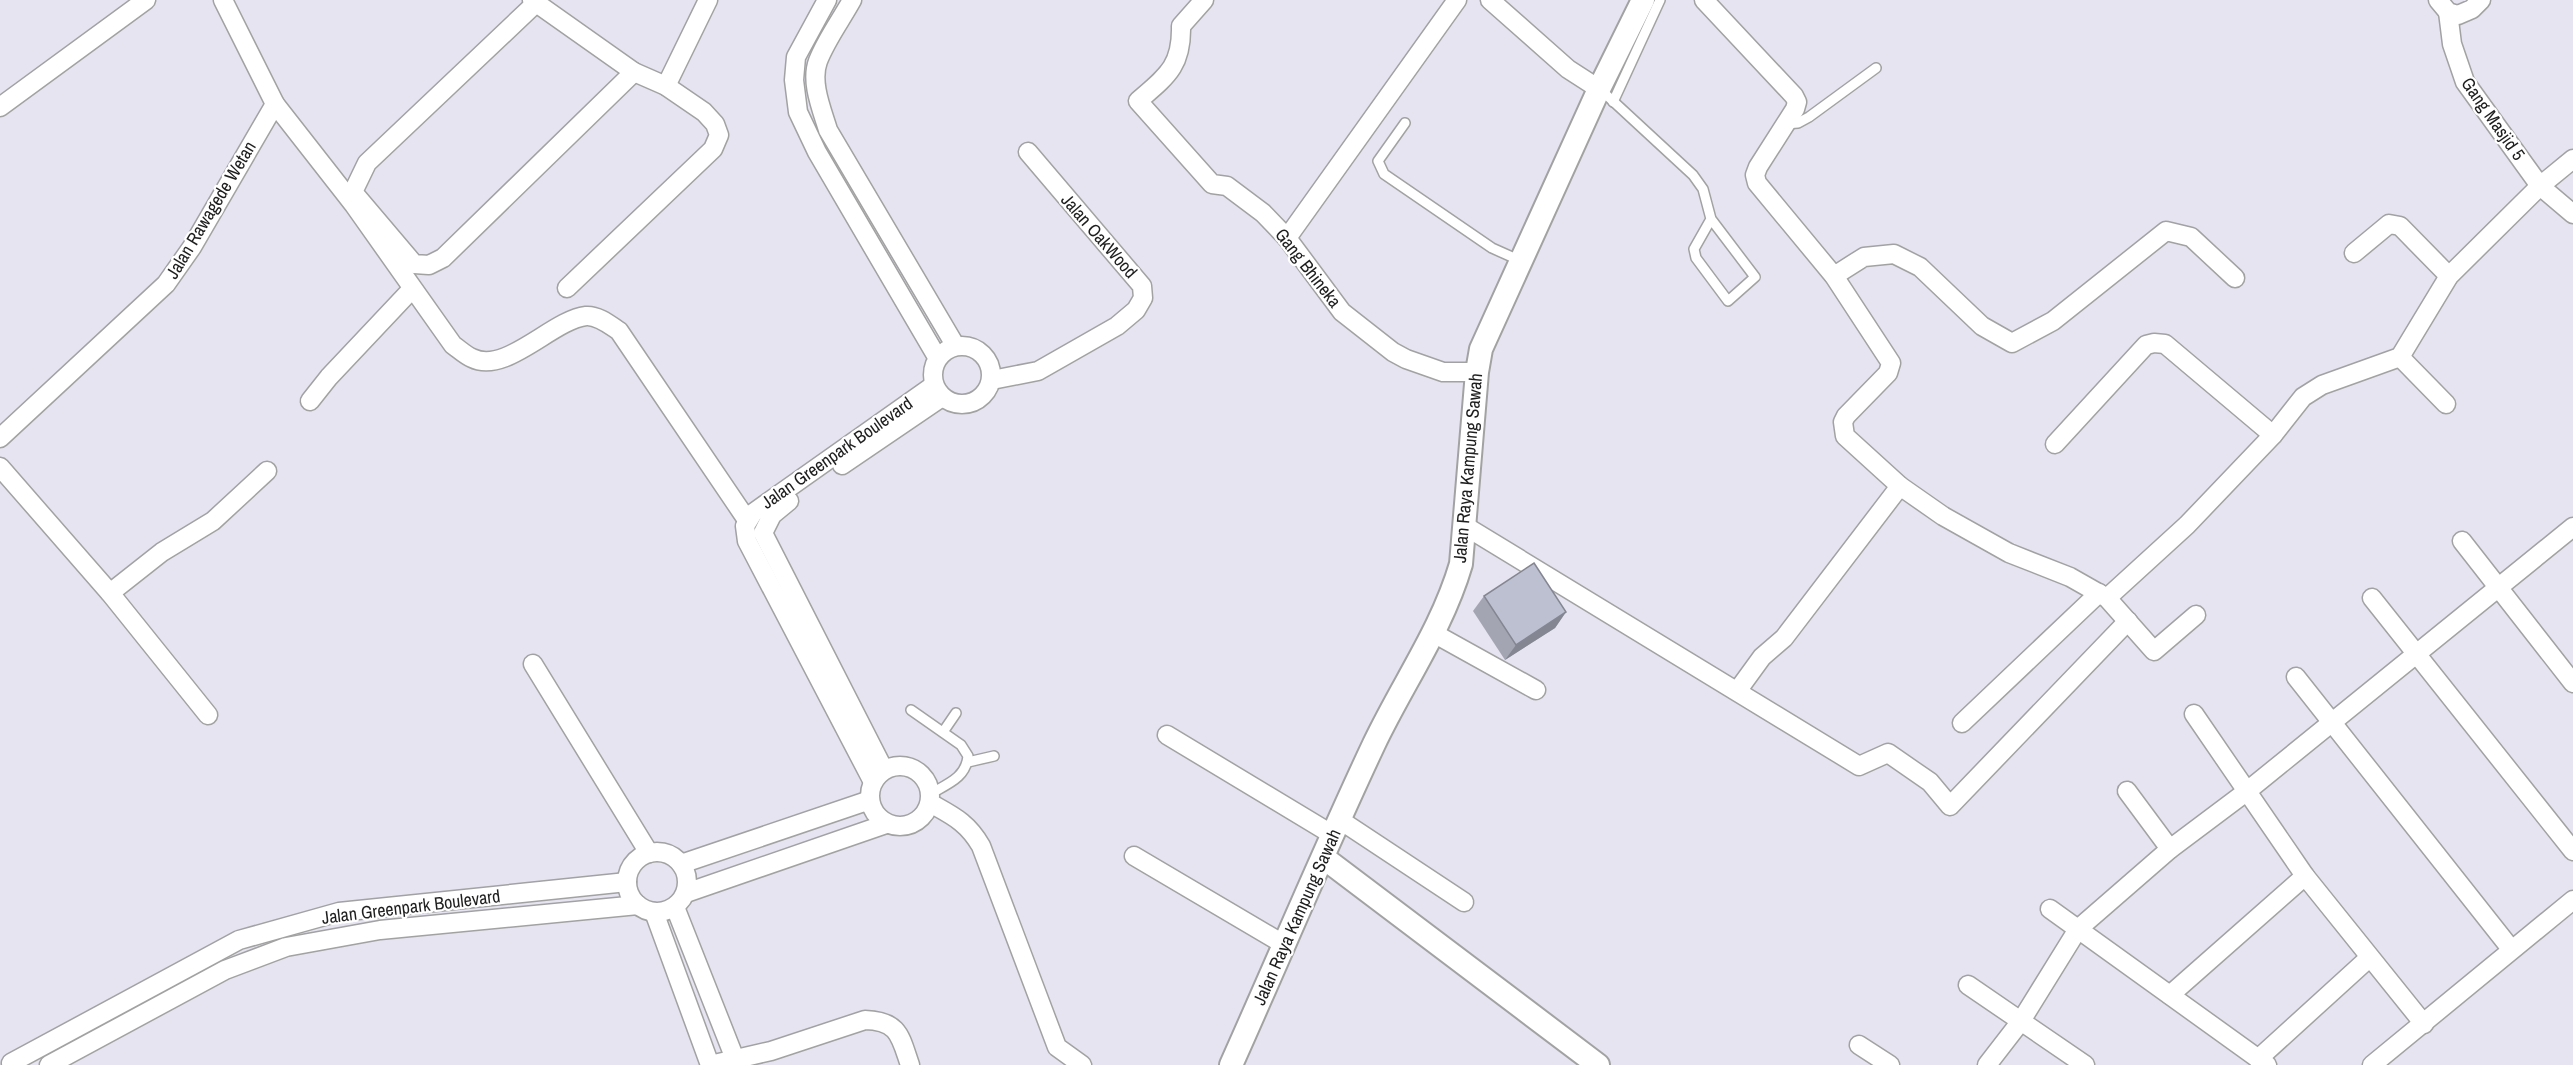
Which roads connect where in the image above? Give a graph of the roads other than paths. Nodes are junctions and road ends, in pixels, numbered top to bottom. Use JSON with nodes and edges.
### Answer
{"nodes":[{"id":1,"x":146,"y":0,"type":"edge"},
{"id":2,"x":223,"y":0,"type":"edge"},
{"id":3,"x":708,"y":0,"type":"edge"},
{"id":4,"x":827,"y":0,"type":"edge"},
{"id":5,"x":852,"y":0,"type":"edge"},
{"id":6,"x":1204,"y":0,"type":"edge"},
{"id":7,"x":1457,"y":0,"type":"edge"},
{"id":8,"x":1490,"y":0,"type":"edge"},
{"id":9,"x":1643,"y":0,"type":"edge"},
{"id":10,"x":1660,"y":0,"type":"edge"},
{"id":11,"x":1704,"y":0,"type":"edge"},
{"id":12,"x":2481,"y":0,"type":"edge"},
{"id":13,"x":534,"y":2,"type":"edge"},
{"id":14,"x":2443,"y":6,"type":"edge"},
{"id":15,"x":1876,"y":68,"type":"dead end"},
{"id":16,"x":634,"y":72,"type":"junction"},
{"id":17,"x":666,"y":86,"type":"junction"},
{"id":18,"x":1606,"y":96,"type":"junction"},
{"id":19,"x":275,"y":104,"type":"junction"},
{"id":20,"x":0,"y":107,"type":"edge"},
{"id":21,"x":1405,"y":123,"type":"dead end"},
{"id":22,"x":1785,"y":123,"type":"junction"},
{"id":23,"x":1028,"y":152,"type":"dead end"},
{"id":24,"x":2573,"y":159,"type":"edge"},
{"id":25,"x":2540,"y":186,"type":"junction"},
{"id":26,"x":2573,"y":214,"type":"edge"},
{"id":27,"x":1711,"y":219,"type":"junction"},
{"id":28,"x":1287,"y":238,"type":"junction"},
{"id":29,"x":2354,"y":253,"type":"dead end"},
{"id":30,"x":1522,"y":262,"type":"junction"},
{"id":31,"x":1834,"y":276,"type":"junction"},
{"id":32,"x":2449,"y":276,"type":"junction"},
{"id":33,"x":2235,"y":278,"type":"dead end"},
{"id":34,"x":567,"y":288,"type":"dead end"},
{"id":35,"x":412,"y":289,"type":"junction"},
{"id":36,"x":956,"y":345,"type":"junction"},
{"id":37,"x":937,"y":357,"type":"junction"},
{"id":38,"x":2400,"y":357,"type":"junction"},
{"id":39,"x":1477,"y":372,"type":"junction"},
{"id":40,"x":992,"y":380,"type":"junction"},
{"id":41,"x":938,"y":391,"type":"junction"},
{"id":42,"x":310,"y":401,"type":"dead end"},
{"id":43,"x":2446,"y":404,"type":"dead end"},
{"id":44,"x":2273,"y":435,"type":"junction"},
{"id":45,"x":0,"y":438,"type":"edge"},
{"id":46,"x":2055,"y":444,"type":"dead end"},
{"id":47,"x":0,"y":467,"type":"edge"},
{"id":48,"x":267,"y":471,"type":"dead end"},
{"id":49,"x":1900,"y":486,"type":"junction"},
{"id":50,"x":747,"y":520,"type":"junction"},
{"id":51,"x":1465,"y":526,"type":"junction"},
{"id":52,"x":2573,"y":527,"type":"edge"},
{"id":53,"x":2462,"y":541,"type":"dead end"},
{"id":54,"x":2498,"y":587,"type":"junction"},
{"id":55,"x":110,"y":593,"type":"junction"},
{"id":56,"x":2103,"y":595,"type":"junction"},
{"id":57,"x":2372,"y":598,"type":"dead end"},
{"id":58,"x":2196,"y":615,"type":"dead end"},
{"id":59,"x":2128,"y":621,"type":"junction"},
{"id":60,"x":1435,"y":634,"type":"junction"},
{"id":61,"x":2416,"y":654,"type":"junction"},
{"id":62,"x":533,"y":664,"type":"dead end"},
{"id":63,"x":2296,"y":677,"type":"dead end"},
{"id":64,"x":2573,"y":683,"type":"edge"},
{"id":65,"x":1536,"y":690,"type":"dead end"},
{"id":66,"x":1738,"y":690,"type":"junction"},
{"id":67,"x":911,"y":710,"type":"dead end"},
{"id":68,"x":956,"y":713,"type":"dead end"},
{"id":69,"x":2194,"y":714,"type":"dead end"},
{"id":70,"x":208,"y":715,"type":"dead end"},
{"id":71,"x":2331,"y":722,"type":"junction"},
{"id":72,"x":1962,"y":723,"type":"dead end"},
{"id":73,"x":943,"y":732,"type":"junction"},
{"id":74,"x":1167,"y":735,"type":"dead end"},
{"id":75,"x":994,"y":756,"type":"dead end"},
{"id":76,"x":968,"y":762,"type":"junction"},
{"id":77,"x":876,"y":784,"type":"junction"},
{"id":78,"x":2127,"y":790,"type":"dead end"},
{"id":79,"x":2246,"y":792,"type":"junction"},
{"id":80,"x":930,"y":799,"type":"junction"},
{"id":81,"x":886,"y":824,"type":"junction"},
{"id":82,"x":1336,"y":828,"type":"junction"},
{"id":83,"x":2170,"y":849,"type":"junction"},
{"id":84,"x":2573,"y":850,"type":"edge"},
{"id":85,"x":648,"y":853,"type":"junction"},
{"id":86,"x":1134,"y":856,"type":"dead end"},
{"id":87,"x":1324,"y":858,"type":"junction"},
{"id":88,"x":681,"y":864,"type":"junction"},
{"id":89,"x":2305,"y":876,"type":"junction"},
{"id":90,"x":627,"y":882,"type":"junction"},
{"id":91,"x":680,"y":900,"type":"junction"},
{"id":92,"x":2573,"y":900,"type":"edge"},
{"id":93,"x":1464,"y":902,"type":"dead end"},
{"id":94,"x":646,"y":909,"type":"junction"},
{"id":95,"x":2050,"y":909,"type":"dead end"},
{"id":96,"x":2078,"y":929,"type":"junction"},
{"id":97,"x":1285,"y":945,"type":"junction"},
{"id":98,"x":2511,"y":949,"type":"junction"},
{"id":99,"x":2369,"y":958,"type":"junction"},
{"id":100,"x":1968,"y":986,"type":"dead end"},
{"id":101,"x":2170,"y":995,"type":"junction"},
{"id":102,"x":2021,"y":1021,"type":"junction"},
{"id":103,"x":2424,"y":1024,"type":"junction"},
{"id":104,"x":1859,"y":1045,"type":"dead end"},
{"id":105,"x":773,"y":1058,"type":"edge"},
{"id":106,"x":2263,"y":1062,"type":"edge"},
{"id":107,"x":9,"y":1063,"type":"edge"},
{"id":108,"x":720,"y":1063,"type":"edge"},
{"id":109,"x":49,"y":1065,"type":"edge"},
{"id":110,"x":910,"y":1065,"type":"edge"},
{"id":111,"x":1082,"y":1065,"type":"edge"},
{"id":112,"x":1231,"y":1065,"type":"edge"},
{"id":113,"x":1598,"y":1065,"type":"edge"},
{"id":114,"x":1890,"y":1065,"type":"edge"},
{"id":115,"x":1987,"y":1065,"type":"edge"},
{"id":116,"x":2085,"y":1065,"type":"edge"},
{"id":117,"x":2372,"y":1065,"type":"edge"}],
"edges":[{"from":1,"to":20,"type":"street"},
{"from":2,"to":19,"type":"street"},
{"from":3,"to":17,"type":"street"},
{"from":4,"to":37,"type":"street"},
{"from":5,"to":36,"type":"street"},
{"from":6,"to":28,"type":"street","name":"Gang Bhineka"},
{"from":7,"to":28,"type":"street"},
{"from":8,"to":18,"type":"street"},
{"from":9,"to":18,"type":"street","name":"Jalan Raya Kampung Sawah"},
{"from":10,"to":18,"type":"lane"},
{"from":11,"to":22,"type":"street"},
{"from":12,"to":14,"type":"street"},
{"from":13,"to":16,"type":"street"},
{"from":13,"to":16,"type":"street"},
{"from":14,"to":25,"type":"street","name":"Gang Masjid 5"},
{"from":15,"to":22,"type":"lane"},
{"from":16,"to":17,"type":"street"},
{"from":17,"to":34,"type":"street"},
{"from":18,"to":27,"type":"lane"},
{"from":18,"to":30,"type":"street","name":"Jalan Raya Kampung Sawah"},
{"from":19,"to":35,"type":"street"},
{"from":19,"to":45,"type":"street","name":"Jalan Rawagede Wetan"},
{"from":21,"to":30,"type":"lane"},
{"from":22,"to":31,"type":"street"},
{"from":23,"to":40,"type":"street","name":"Jalan OakWood"},
{"from":24,"to":25,"type":"street"},
{"from":25,"to":26,"type":"street","name":"Gang Masjid 5"},
{"from":25,"to":32,"type":"street"},
{"from":27,"to":27,"type":"lane"},
{"from":28,"to":39,"type":"street","name":"Gang Bhineka"},
{"from":29,"to":32,"type":"street"},
{"from":30,"to":39,"type":"street","name":"Jalan Raya Kampung Sawah"},
{"from":31,"to":33,"type":"street"},
{"from":31,"to":49,"type":"street"},
{"from":32,"to":38,"type":"street"},
{"from":35,"to":42,"type":"street"},
{"from":35,"to":50,"type":"street"},
{"from":36,"to":37,"type":"street"},
{"from":36,"to":40,"type":"street"},
{"from":37,"to":41,"type":"street"},
{"from":38,"to":43,"type":"street"},
{"from":38,"to":44,"type":"street"},
{"from":39,"to":51,"type":"street","name":"Jalan Raya Kampung Sawah"},
{"from":40,"to":41,"type":"street"},
{"from":41,"to":50,"type":"street","name":"Jalan Greenpark Boulevard"},
{"from":41,"to":77,"type":"street","name":"Jalan Greenpark Boulevard"},
{"from":44,"to":46,"type":"street"},
{"from":44,"to":56,"type":"street"},
{"from":47,"to":55,"type":"street"},
{"from":48,"to":55,"type":"street"},
{"from":49,"to":56,"type":"street"},
{"from":49,"to":66,"type":"street"},
{"from":50,"to":77,"type":"street","name":"Jalan Greenpark Boulevard"},
{"from":51,"to":60,"type":"street","name":"Jalan Raya Kampung Sawah"},
{"from":51,"to":66,"type":"street"},
{"from":52,"to":54,"type":"street"},
{"from":53,"to":54,"type":"street"},
{"from":54,"to":61,"type":"street"},
{"from":54,"to":64,"type":"street"},
{"from":55,"to":70,"type":"street"},
{"from":56,"to":59,"type":"street"},
{"from":56,"to":72,"type":"street"},
{"from":57,"to":61,"type":"street"},
{"from":58,"to":59,"type":"street"},
{"from":59,"to":66,"type":"street"},
{"from":60,"to":65,"type":"street"},
{"from":60,"to":82,"type":"street","name":"Jalan Raya Kampung Sawah"},
{"from":61,"to":71,"type":"street"},
{"from":61,"to":84,"type":"street"},
{"from":62,"to":85,"type":"street"},
{"from":63,"to":71,"type":"street"},
{"from":67,"to":73,"type":"lane"},
{"from":68,"to":73,"type":"lane"},
{"from":69,"to":79,"type":"street"},
{"from":71,"to":79,"type":"street"},
{"from":71,"to":98,"type":"street"},
{"from":73,"to":76,"type":"lane"},
{"from":74,"to":82,"type":"street"},
{"from":75,"to":76,"type":"lane"},
{"from":76,"to":80,"type":"lane"},
{"from":77,"to":80,"type":"street"},
{"from":77,"to":81,"type":"street"},
{"from":77,"to":88,"type":"street"},
{"from":78,"to":83,"type":"street"},
{"from":79,"to":83,"type":"street"},
{"from":79,"to":89,"type":"street"},
{"from":80,"to":81,"type":"street"},
{"from":80,"to":111,"type":"street"},
{"from":81,"to":91,"type":"street"},
{"from":82,"to":87,"type":"street","name":"Jalan Raya Kampung Sawah"},
{"from":82,"to":93,"type":"street"},
{"from":83,"to":96,"type":"street"},
{"from":85,"to":88,"type":"street"},
{"from":85,"to":90,"type":"street"},
{"from":86,"to":97,"type":"street"},
{"from":87,"to":97,"type":"street","name":"Jalan Raya Kampung Sawah"},
{"from":87,"to":113,"type":"street"},
{"from":88,"to":91,"type":"street"},
{"from":89,"to":99,"type":"street"},
{"from":89,"to":101,"type":"street"},
{"from":90,"to":94,"type":"street"},
{"from":90,"to":107,"type":"street","name":"Jalan Greenpark Boulevard"},
{"from":91,"to":94,"type":"street"},
{"from":91,"to":108,"type":"street"},
{"from":92,"to":98,"type":"street"},
{"from":94,"to":108,"type":"street"},
{"from":94,"to":109,"type":"street","name":"Jalan Greenpark Boulevard"},
{"from":95,"to":96,"type":"street"},
{"from":96,"to":101,"type":"street"},
{"from":96,"to":102,"type":"street"},
{"from":97,"to":112,"type":"street","name":"Jalan Raya Kampung Sawah"},
{"from":98,"to":103,"type":"street"},
{"from":99,"to":103,"type":"street"},
{"from":99,"to":106,"type":"street"},
{"from":100,"to":102,"type":"street"},
{"from":101,"to":106,"type":"street"},
{"from":102,"to":115,"type":"street"},
{"from":102,"to":116,"type":"street"},
{"from":103,"to":117,"type":"street"},
{"from":104,"to":114,"type":"street"},
{"from":105,"to":108,"type":"street"},
{"from":105,"to":110,"type":"street"}]}
